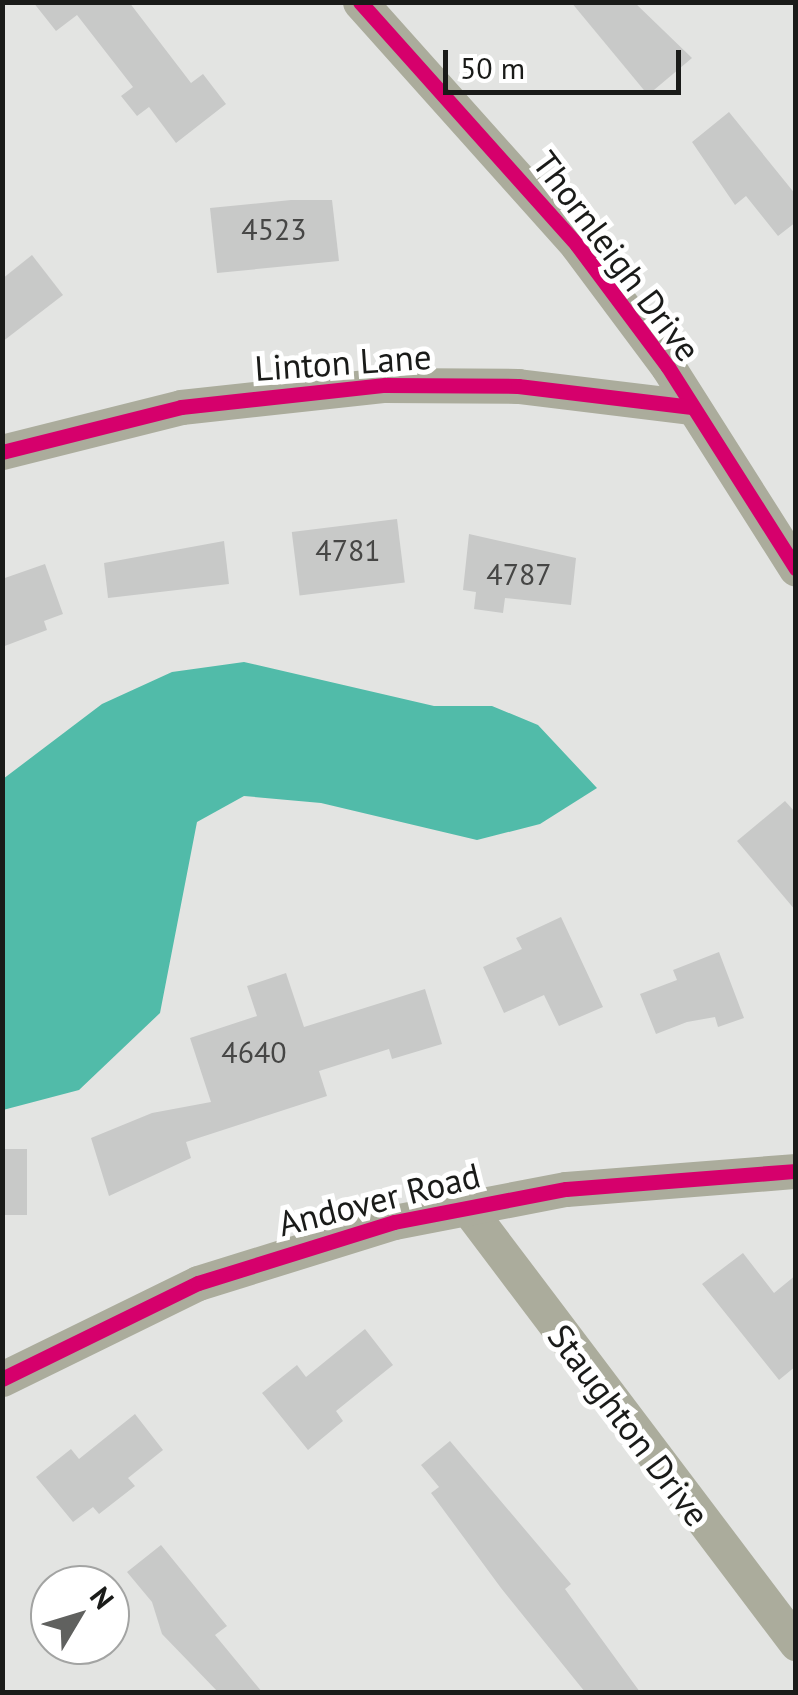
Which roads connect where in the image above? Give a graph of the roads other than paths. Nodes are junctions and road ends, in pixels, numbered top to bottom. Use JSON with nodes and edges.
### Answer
{"nodes":[{"id":1,"x":360,"y":2,"type":"edge"},
{"id":2,"x":692,"y":407,"type":"junction"},
{"id":3,"x":2,"y":452,"type":"edge"},
{"id":4,"x":796,"y":569,"type":"edge"},
{"id":5,"x":796,"y":1171,"type":"edge"},
{"id":6,"x":466,"y":1206,"type":"junction"},
{"id":7,"x":2,"y":1379,"type":"edge"},
{"id":8,"x":796,"y":1643,"type":"edge"}],
"edges":[{"from":1,"to":2,"type":"street","name":"Thornleigh Drive"},
{"from":2,"to":3,"type":"street","name":"Linton Lane"},
{"from":2,"to":4,"type":"street","name":"Thornleigh Drive"},
{"from":5,"to":6,"type":"street","name":"Andover Road"},
{"from":6,"to":7,"type":"street","name":"Andover Road"},
{"from":6,"to":8,"type":"street","name":"Staughton Drive"}]}
